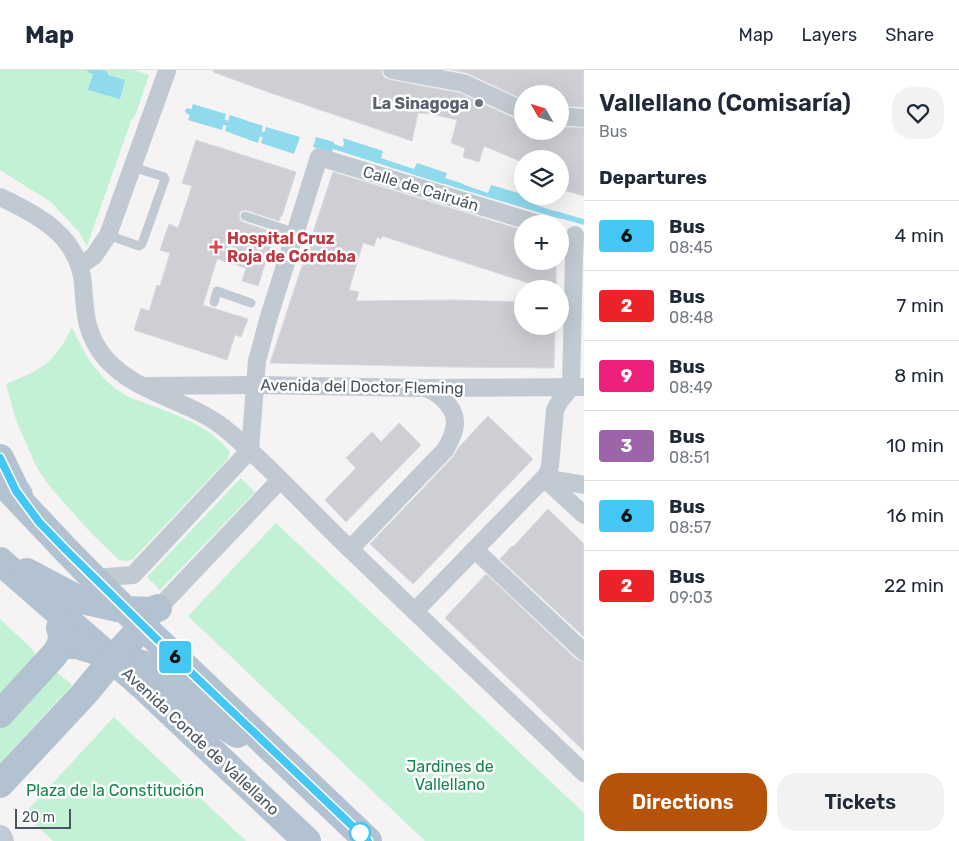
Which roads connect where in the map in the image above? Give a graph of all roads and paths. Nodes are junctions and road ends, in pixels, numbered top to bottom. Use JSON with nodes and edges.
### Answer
{"nodes":[{"id":1,"x":392,"y":70,"type":"edge"},
{"id":2,"x":167,"y":71,"type":"dead end"},
{"id":3,"x":464,"y":77,"type":"edge"},
{"id":4,"x":514,"y":105,"type":"edge"},
{"id":5,"x":569,"y":117,"type":"edge"},
{"id":6,"x":584,"y":118,"type":"edge"},
{"id":7,"x":133,"y":167,"type":"junction"},
{"id":8,"x":0,"y":197,"type":"edge"},
{"id":9,"x":244,"y":216,"type":"dead end"},
{"id":10,"x":514,"y":216,"type":"edge"},
{"id":11,"x":296,"y":233,"type":"junction"},
{"id":12,"x":573,"y":234,"type":"edge"},
{"id":13,"x":108,"y":236,"type":"junction"},
{"id":14,"x":80,"y":266,"type":"junction"},
{"id":15,"x":214,"y":302,"type":"dead end"},
{"id":16,"x":251,"y":303,"type":"dead end"},
{"id":17,"x":256,"y":384,"type":"junction"},
{"id":18,"x":140,"y":386,"type":"junction"},
{"id":19,"x":577,"y":387,"type":"edge"},
{"id":20,"x":424,"y":388,"type":"junction"},
{"id":21,"x":250,"y":450,"type":"junction"},
{"id":22,"x":0,"y":458,"type":"edge"},
{"id":23,"x":544,"y":478,"type":"junction"},
{"id":24,"x":0,"y":480,"type":"edge"},
{"id":25,"x":280,"y":480,"type":"junction"},
{"id":26,"x":584,"y":485,"type":"edge"},
{"id":27,"x":584,"y":515,"type":"edge"},
{"id":28,"x":39,"y":522,"type":"junction"},
{"id":29,"x":350,"y":549,"type":"junction"},
{"id":30,"x":475,"y":550,"type":"junction"},
{"id":31,"x":0,"y":556,"type":"edge"},
{"id":32,"x":0,"y":561,"type":"edge"},
{"id":33,"x":40,"y":597,"type":"junction"},
{"id":34,"x":124,"y":604,"type":"junction"},
{"id":35,"x":415,"y":612,"type":"junction"},
{"id":36,"x":61,"y":645,"type":"junction"},
{"id":37,"x":581,"y":650,"type":"edge"},
{"id":38,"x":113,"y":659,"type":"junction"},
{"id":39,"x":0,"y":714,"type":"edge"},
{"id":40,"x":584,"y":772,"type":"edge"},
{"id":41,"x":306,"y":782,"type":"junction"},
{"id":42,"x":0,"y":784,"type":"edge"},
{"id":43,"x":0,"y":837,"type":"edge"},
{"id":44,"x":2,"y":841,"type":"edge"},
{"id":45,"x":307,"y":841,"type":"edge"},
{"id":46,"x":368,"y":841,"type":"edge"}],
"edges":[{"from":1,"to":3,"type":"street"},
{"from":2,"to":7,"type":"street"},
{"from":3,"to":4,"type":"street"},
{"from":5,"to":6,"type":"street"},
{"from":7,"to":13,"type":"street"},
{"from":7,"to":13,"type":"lane"},
{"from":8,"to":14,"type":"street"},
{"from":9,"to":11,"type":"lane"},
{"from":10,"to":11,"type":"street","name":"Calle de Cairuán"},
{"from":11,"to":17,"type":"street"},
{"from":12,"to":19,"type":"street"},
{"from":13,"to":14,"type":"street"},
{"from":14,"to":18,"type":"street"},
{"from":15,"to":16,"type":"lane"},
{"from":17,"to":18,"type":"street","name":"Avenida del Doctor Fleming"},
{"from":17,"to":20,"type":"street","name":"Avenida del Doctor Fleming"},
{"from":17,"to":21,"type":"street"},
{"from":18,"to":21,"type":"street"},
{"from":19,"to":20,"type":"street","name":"Avenida del Doctor Fleming"},
{"from":19,"to":23,"type":"street"},
{"from":20,"to":29,"type":"street"},
{"from":21,"to":25,"type":"street"},
{"from":21,"to":34,"type":"street"},
{"from":22,"to":28,"type":"main road"},
{"from":23,"to":26,"type":"street"},
{"from":23,"to":27,"type":"street"},
{"from":23,"to":30,"type":"street"},
{"from":24,"to":28,"type":"main road"},
{"from":25,"to":29,"type":"street"},
{"from":25,"to":34,"type":"street"},
{"from":28,"to":34,"type":"main road","name":"Avenida Conde de Vallellano"},
{"from":29,"to":35,"type":"street"},
{"from":30,"to":35,"type":"street"},
{"from":30,"to":37,"type":"street"},
{"from":31,"to":34,"type":"main road"},
{"from":32,"to":33,"type":"main road"},
{"from":33,"to":36,"type":"main road"},
{"from":33,"to":38,"type":"main road"},
{"from":34,"to":38,"type":"main road"},
{"from":34,"to":41,"type":"main road","name":"Avenida Conde de Vallellano"},
{"from":35,"to":40,"type":"street"},
{"from":36,"to":38,"type":"main road"},
{"from":36,"to":39,"type":"main road"},
{"from":38,"to":41,"type":"main road","name":"Avenida Conde de Vallellano"},
{"from":38,"to":42,"type":"main road"},
{"from":38,"to":45,"type":"main road","name":"Avenida Conde de Vallellano"},
{"from":41,"to":46,"type":"main road","name":"Avenida Conde de Vallellano"},
{"from":43,"to":44,"type":"street"}]}
